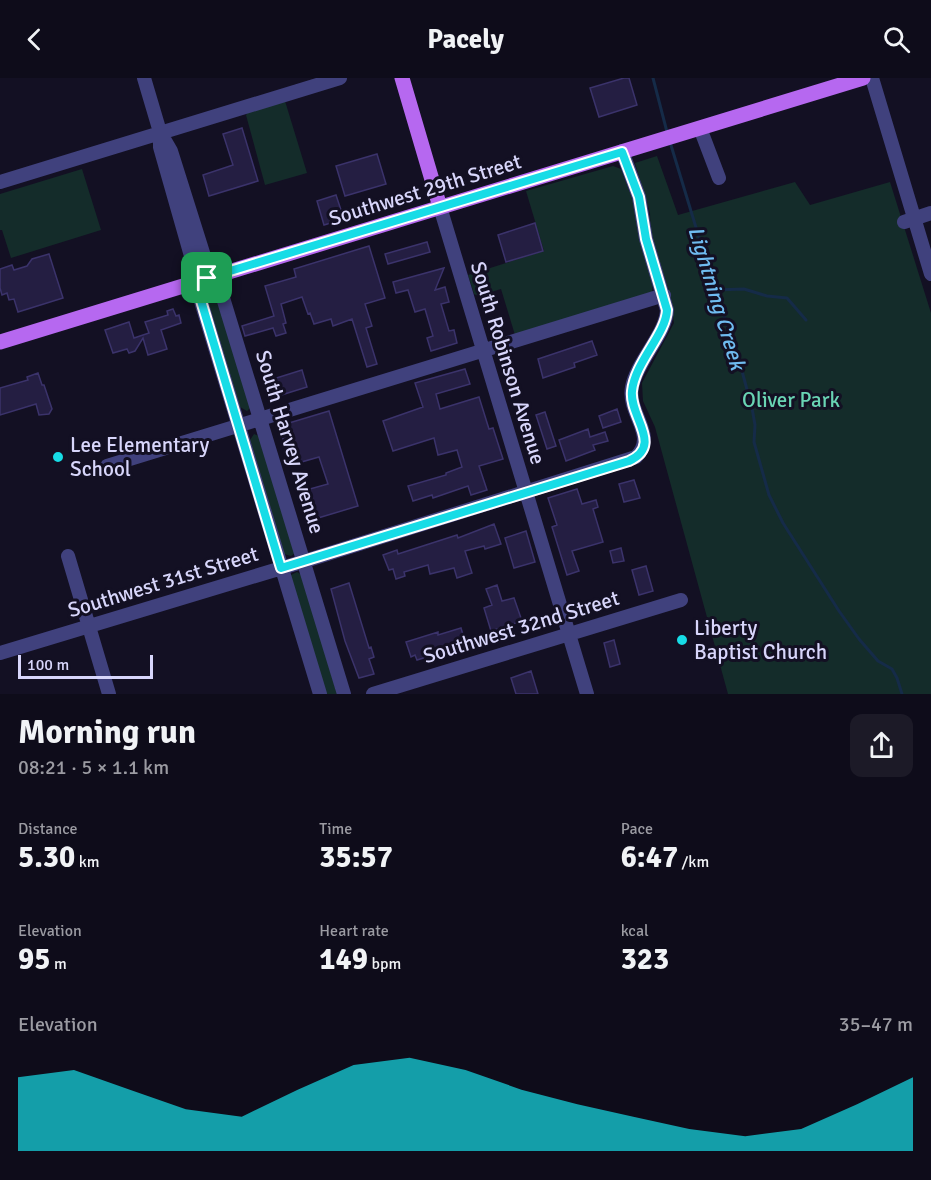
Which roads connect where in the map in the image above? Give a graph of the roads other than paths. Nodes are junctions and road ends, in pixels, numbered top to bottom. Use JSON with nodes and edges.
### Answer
{"nodes":[{"id":1,"x":144,"y":78,"type":"edge"},
{"id":2,"x":340,"y":78,"type":"edge"},
{"id":3,"x":402,"y":78,"type":"edge"},
{"id":4,"x":863,"y":78,"type":"edge"},
{"id":5,"x":872,"y":78,"type":"edge"},
{"id":6,"x":694,"y":130,"type":"junction"},
{"id":7,"x":160,"y":132,"type":"junction"},
{"id":8,"x":622,"y":152,"type":"junction"},
{"id":9,"x":719,"y":178,"type":"dead end"},
{"id":10,"x":0,"y":182,"type":"edge"},
{"id":11,"x":440,"y":207,"type":"junction"},
{"id":12,"x":931,"y":213,"type":"edge"},
{"id":13,"x":909,"y":220,"type":"junction"},
{"id":14,"x":931,"y":274,"type":"edge"},
{"id":15,"x":207,"y":278,"type":"junction"},
{"id":16,"x":664,"y":295,"type":"junction"},
{"id":17,"x":1,"y":339,"type":"edge"},
{"id":18,"x":482,"y":350,"type":"junction"},
{"id":19,"x":260,"y":419,"type":"junction"},
{"id":20,"x":238,"y":426,"type":"junction"},
{"id":21,"x":107,"y":466,"type":"dead end"},
{"id":22,"x":525,"y":492,"type":"junction"},
{"id":23,"x":68,"y":556,"type":"dead end"},
{"id":24,"x":305,"y":561,"type":"junction"},
{"id":25,"x":281,"y":568,"type":"junction"},
{"id":26,"x":681,"y":600,"type":"dead end"},
{"id":27,"x":89,"y":626,"type":"junction"},
{"id":28,"x":569,"y":635,"type":"junction"},
{"id":29,"x":0,"y":653,"type":"edge"},
{"id":30,"x":109,"y":694,"type":"edge"},
{"id":31,"x":320,"y":694,"type":"edge"},
{"id":32,"x":344,"y":694,"type":"edge"},
{"id":33,"x":373,"y":694,"type":"edge"},
{"id":34,"x":587,"y":694,"type":"edge"}],
"edges":[{"from":1,"to":7,"type":"street","name":"South Harvey Avenue"},
{"from":2,"to":7,"type":"street"},
{"from":3,"to":11,"type":"main road","name":"South Robinson Avenue"},
{"from":4,"to":6,"type":"main road","name":"Southwest 29th Street"},
{"from":5,"to":13,"type":"street"},
{"from":6,"to":8,"type":"main road","name":"Southwest 29th Street"},
{"from":6,"to":9,"type":"street"},
{"from":7,"to":10,"type":"street"},
{"from":7,"to":15,"type":"street","name":"South Harvey Avenue"},
{"from":8,"to":11,"type":"main road","name":"Southwest 29th Street"},
{"from":8,"to":16,"type":"street"},
{"from":11,"to":15,"type":"main road","name":"Southwest 29th Street"},
{"from":11,"to":18,"type":"street","name":"South Robinson Avenue"},
{"from":12,"to":13,"type":"street"},
{"from":13,"to":14,"type":"street"},
{"from":15,"to":17,"type":"main road","name":"Southwest 29th Street"},
{"from":15,"to":19,"type":"street","name":"South Harvey Avenue"},
{"from":15,"to":20,"type":"street"},
{"from":16,"to":18,"type":"street"},
{"from":16,"to":22,"type":"street","name":"Southwest 31st Street"},
{"from":18,"to":19,"type":"street"},
{"from":18,"to":22,"type":"street","name":"South Robinson Avenue"},
{"from":19,"to":20,"type":"street"},
{"from":19,"to":24,"type":"street","name":"South Harvey Avenue"},
{"from":20,"to":21,"type":"street"},
{"from":20,"to":25,"type":"street"},
{"from":22,"to":24,"type":"street","name":"Southwest 31st Street"},
{"from":22,"to":28,"type":"street","name":"South Robinson Avenue"},
{"from":23,"to":27,"type":"street"},
{"from":24,"to":25,"type":"street","name":"Southwest 31st Street"},
{"from":24,"to":32,"type":"street","name":"South Harvey Avenue"},
{"from":25,"to":27,"type":"street","name":"Southwest 31st Street"},
{"from":25,"to":31,"type":"street"},
{"from":26,"to":28,"type":"street","name":"Southwest 32nd Street"},
{"from":27,"to":29,"type":"street","name":"Southwest 31st Street"},
{"from":27,"to":30,"type":"street"},
{"from":28,"to":33,"type":"street","name":"Southwest 32nd Street"},
{"from":28,"to":34,"type":"street","name":"South Robinson Avenue"}]}
